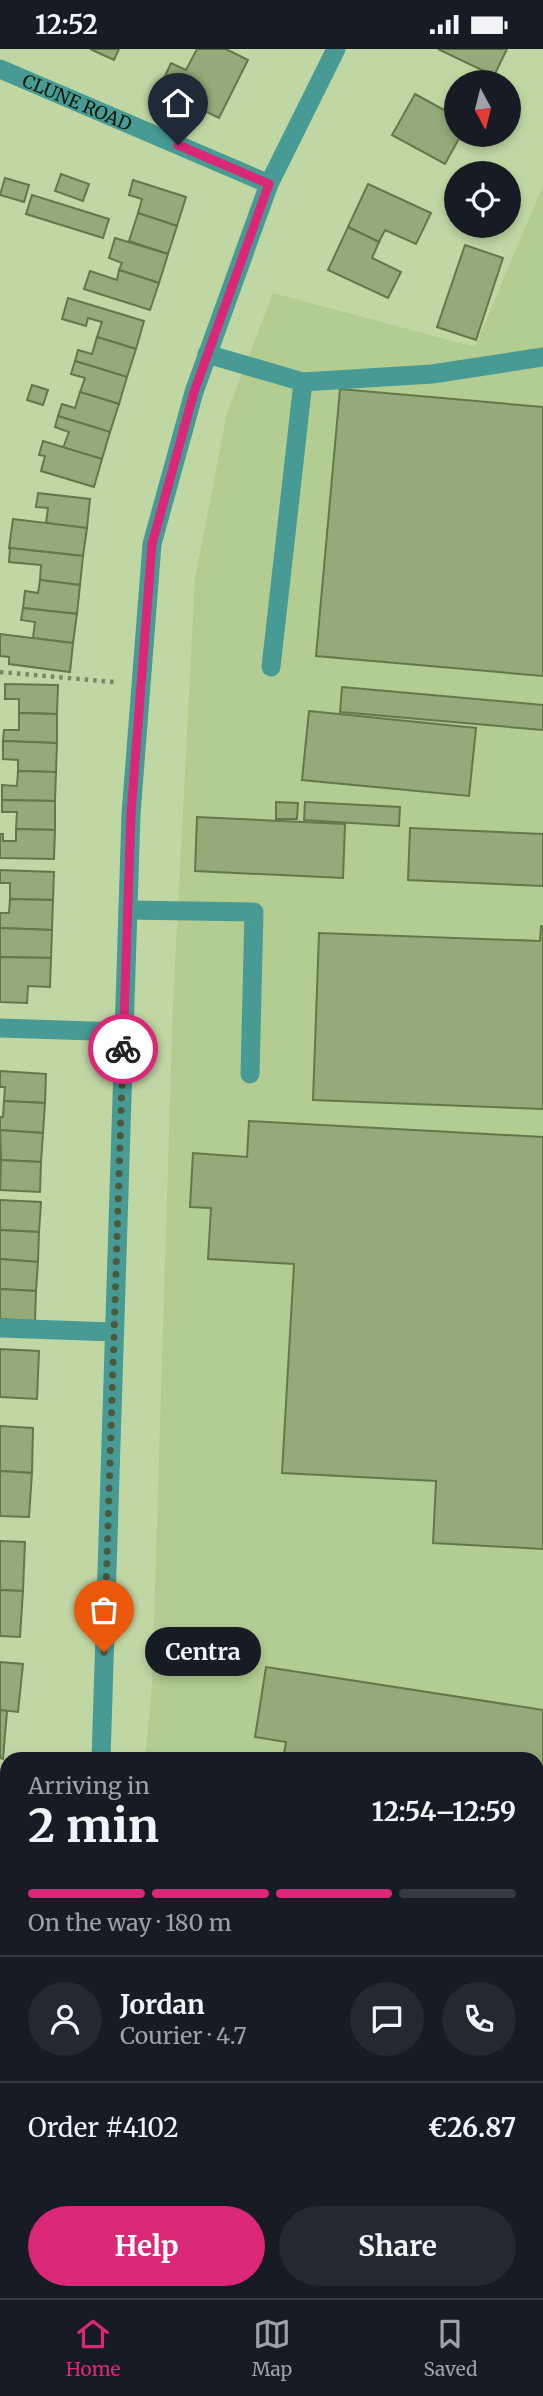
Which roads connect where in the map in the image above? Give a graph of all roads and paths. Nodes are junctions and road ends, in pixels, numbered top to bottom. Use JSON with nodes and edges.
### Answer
{"nodes":[{"id":1,"x":336,"y":49,"type":"edge"},
{"id":2,"x":0,"y":69,"type":"edge"},
{"id":3,"x":269,"y":184,"type":"junction"},
{"id":4,"x":207,"y":354,"type":"junction"},
{"id":5,"x":543,"y":357,"type":"edge"},
{"id":6,"x":303,"y":382,"type":"junction"},
{"id":7,"x":271,"y":667,"type":"dead end"},
{"id":8,"x":0,"y":672,"type":"edge"},
{"id":9,"x":141,"y":684,"type":"junction"},
{"id":10,"x":128,"y":910,"type":"junction"},
{"id":11,"x":0,"y":1028,"type":"edge"},
{"id":12,"x":123,"y":1032,"type":"junction"},
{"id":13,"x":250,"y":1074,"type":"dead end"},
{"id":14,"x":0,"y":1328,"type":"edge"},
{"id":15,"x":114,"y":1332,"type":"junction"},
{"id":16,"x":101,"y":1752,"type":"edge"}],
"edges":[{"from":1,"to":3,"type":"street"},
{"from":2,"to":3,"type":"street","name":"CLUNE ROAD"},
{"from":3,"to":4,"type":"street"},
{"from":4,"to":6,"type":"street"},
{"from":4,"to":9,"type":"street"},
{"from":5,"to":6,"type":"street"},
{"from":6,"to":7,"type":"street"},
{"from":8,"to":9,"type":"path"},
{"from":9,"to":10,"type":"street"},
{"from":10,"to":12,"type":"street"},
{"from":10,"to":13,"type":"street"},
{"from":11,"to":12,"type":"street"},
{"from":12,"to":15,"type":"street"},
{"from":14,"to":15,"type":"street"},
{"from":15,"to":16,"type":"street"}]}
